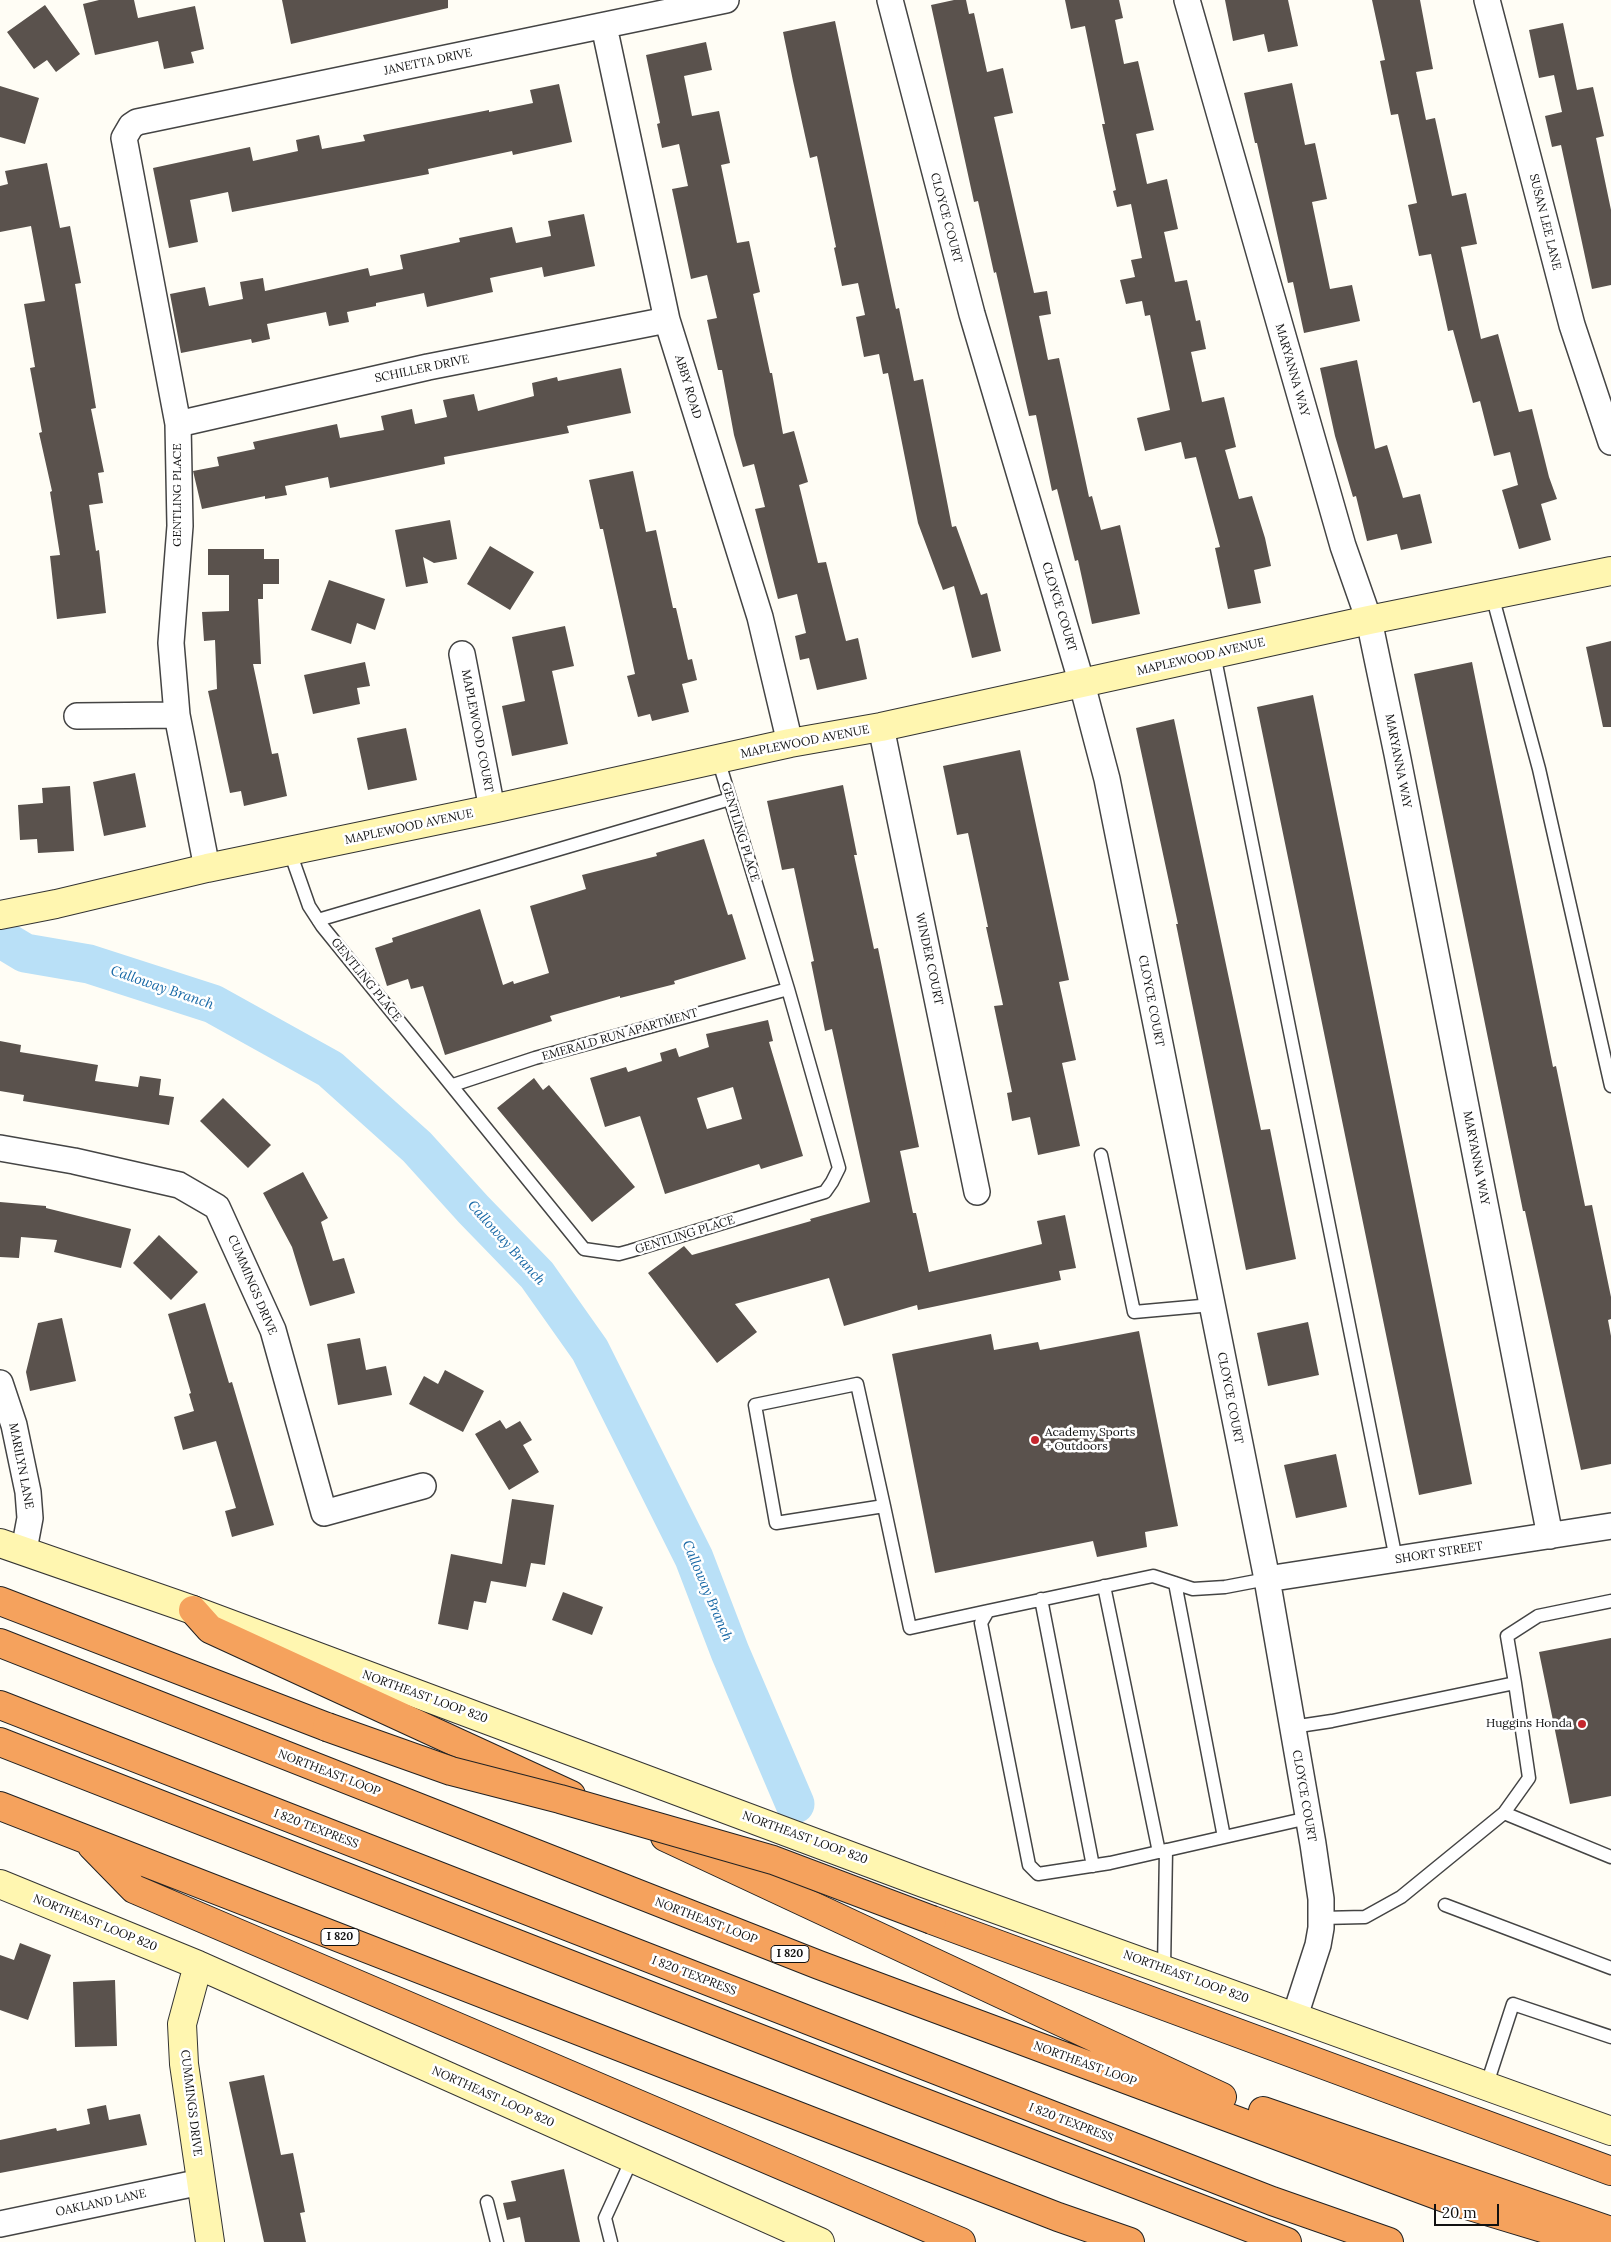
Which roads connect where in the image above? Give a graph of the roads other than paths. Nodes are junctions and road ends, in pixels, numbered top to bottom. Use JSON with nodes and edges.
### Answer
{"nodes":[{"id":1,"x":726,"y":0,"type":"edge"},
{"id":2,"x":890,"y":0,"type":"edge"},
{"id":3,"x":1188,"y":0,"type":"edge"},
{"id":4,"x":1487,"y":0,"type":"edge"},
{"id":5,"x":604,"y":26,"type":"junction"},
{"id":6,"x":131,"y":126,"type":"joint"},
{"id":7,"x":667,"y":320,"type":"junction"},
{"id":8,"x":178,"y":424,"type":"junction"},
{"id":9,"x":1611,"y":442,"type":"edge"},
{"id":10,"x":1611,"y":571,"type":"edge"},
{"id":11,"x":1492,"y":595,"type":"junction"},
{"id":12,"x":1368,"y":620,"type":"junction"},
{"id":13,"x":462,"y":654,"type":"dead end"},
{"id":14,"x":1214,"y":654,"type":"junction"},
{"id":15,"x":1082,"y":684,"type":"junction"},
{"id":16,"x":177,"y":715,"type":"junction"},
{"id":17,"x":77,"y":716,"type":"dead end"},
{"id":18,"x":881,"y":727,"type":"junction"},
{"id":19,"x":790,"y":743,"type":"junction"},
{"id":20,"x":718,"y":759,"type":"junction"},
{"id":21,"x":730,"y":799,"type":"junction"},
{"id":22,"x":492,"y":809,"type":"junction"},
{"id":23,"x":290,"y":852,"type":"junction"},
{"id":24,"x":207,"y":868,"type":"junction"},
{"id":25,"x":0,"y":914,"type":"edge"},
{"id":26,"x":318,"y":920,"type":"junction"},
{"id":27,"x":788,"y":989,"type":"junction"},
{"id":28,"x":453,"y":1085,"type":"junction"},
{"id":29,"x":1611,"y":1086,"type":"edge"},
{"id":30,"x":0,"y":1148,"type":"edge"},
{"id":31,"x":1101,"y":1155,"type":"dead end"},
{"id":32,"x":977,"y":1192,"type":"dead end"},
{"id":33,"x":1212,"y":1304,"type":"junction"},
{"id":34,"x":0,"y":1383,"type":"edge"},
{"id":35,"x":423,"y":1486,"type":"dead end"},
{"id":36,"x":884,"y":1506,"type":"junction"},
{"id":37,"x":1611,"y":1526,"type":"edge"},
{"id":38,"x":1550,"y":1536,"type":"junction"},
{"id":39,"x":12,"y":1546,"type":"edge"},
{"id":40,"x":1396,"y":1560,"type":"junction"},
{"id":41,"x":1266,"y":1579,"type":"junction"},
{"id":42,"x":1175,"y":1583,"type":"junction"},
{"id":43,"x":1104,"y":1586,"type":"junction"},
{"id":44,"x":1041,"y":1600,"type":"junction"},
{"id":45,"x":0,"y":1601,"type":"edge"},
{"id":46,"x":1611,"y":1601,"type":"edge"},
{"id":47,"x":193,"y":1610,"type":"junction"},
{"id":48,"x":988,"y":1611,"type":"junction"},
{"id":49,"x":0,"y":1643,"type":"edge"},
{"id":50,"x":1515,"y":1683,"type":"junction"},
{"id":51,"x":0,"y":1705,"type":"edge"},
{"id":52,"x":1292,"y":1727,"type":"junction"},
{"id":53,"x":0,"y":1742,"type":"edge"},
{"id":54,"x":0,"y":1806,"type":"edge"},
{"id":55,"x":1504,"y":1813,"type":"junction"},
{"id":56,"x":1308,"y":1818,"type":"junction"},
{"id":57,"x":1224,"y":1837,"type":"junction"},
{"id":58,"x":85,"y":1840,"type":"junction"},
{"id":59,"x":1163,"y":1851,"type":"junction"},
{"id":60,"x":1611,"y":1857,"type":"edge"},
{"id":61,"x":1093,"y":1866,"type":"junction"},
{"id":62,"x":0,"y":1884,"type":"edge"},
{"id":63,"x":1445,"y":1905,"type":"dead end"},
{"id":64,"x":1321,"y":1918,"type":"junction"},
{"id":65,"x":198,"y":1965,"type":"junction"},
{"id":66,"x":1611,"y":1968,"type":"edge"},
{"id":67,"x":1164,"y":1969,"type":"junction"},
{"id":68,"x":1294,"y":2016,"type":"junction"},
{"id":69,"x":1611,"y":2037,"type":"edge"},
{"id":70,"x":1486,"y":2087,"type":"junction"},
{"id":71,"x":1608,"y":2124,"type":"edge"},
{"id":72,"x":632,"y":2159,"type":"junction"},
{"id":73,"x":1611,"y":2171,"type":"edge"},
{"id":74,"x":201,"y":2182,"type":"junction"},
{"id":75,"x":487,"y":2202,"type":"dead end"},
{"id":76,"x":0,"y":2224,"type":"edge"},
{"id":77,"x":1611,"y":2231,"type":"edge"},
{"id":78,"x":210,"y":2242,"type":"edge"},
{"id":79,"x":497,"y":2242,"type":"edge"},
{"id":80,"x":611,"y":2242,"type":"edge"},
{"id":81,"x":820,"y":2242,"type":"edge"},
{"id":82,"x":961,"y":2242,"type":"edge"},
{"id":83,"x":1130,"y":2242,"type":"edge"},
{"id":84,"x":1287,"y":2242,"type":"edge"},
{"id":85,"x":1389,"y":2242,"type":"edge"},
{"id":86,"x":1588,"y":2242,"type":"edge"}],
"edges":[{"from":1,"to":5,"type":"street","name":"JANETTA DRIVE"},
{"from":2,"to":15,"type":"street","name":"CLOYCE COURT"},
{"from":3,"to":12,"type":"street","name":"MARYANNA WAY"},
{"from":4,"to":9,"type":"street","name":"SUSAN LEE LANE"},
{"from":5,"to":6,"type":"street","name":"JANETTA DRIVE"},
{"from":5,"to":7,"type":"street","name":"ABBY ROAD"},
{"from":6,"to":8,"type":"street","name":"GENTLING PLACE"},
{"from":7,"to":8,"type":"street","name":"SCHILLER DRIVE"},
{"from":7,"to":19,"type":"street","name":"ABBY ROAD"},
{"from":8,"to":16,"type":"street","name":"GENTLING PLACE"},
{"from":10,"to":11,"type":"main road","name":"MAPLEWOOD AVENUE"},
{"from":11,"to":12,"type":"main road","name":"MAPLEWOOD AVENUE"},
{"from":11,"to":29,"type":"lane"},
{"from":12,"to":14,"type":"main road","name":"MAPLEWOOD AVENUE"},
{"from":12,"to":38,"type":"street","name":"MARYANNA WAY"},
{"from":13,"to":22,"type":"street","name":"MAPLEWOOD COURT"},
{"from":14,"to":15,"type":"main road","name":"MAPLEWOOD AVENUE"},
{"from":14,"to":40,"type":"lane"},
{"from":15,"to":18,"type":"main road","name":"MAPLEWOOD AVENUE"},
{"from":15,"to":33,"type":"street","name":"CLOYCE COURT"},
{"from":16,"to":17,"type":"street"},
{"from":16,"to":24,"type":"street","name":"GENTLING PLACE"},
{"from":18,"to":19,"type":"main road","name":"MAPLEWOOD AVENUE"},
{"from":18,"to":32,"type":"street","name":"WINDER COURT"},
{"from":19,"to":20,"type":"main road","name":"MAPLEWOOD AVENUE"},
{"from":20,"to":21,"type":"lane","name":"GENTLING PLACE"},
{"from":20,"to":22,"type":"main road","name":"MAPLEWOOD AVENUE"},
{"from":21,"to":26,"type":"lane"},
{"from":21,"to":27,"type":"lane","name":"GENTLING PLACE"},
{"from":22,"to":23,"type":"main road","name":"MAPLEWOOD AVENUE"},
{"from":23,"to":24,"type":"main road","name":"MAPLEWOOD AVENUE"},
{"from":23,"to":26,"type":"lane","name":"GENTLING PLACE"},
{"from":24,"to":25,"type":"main road","name":"MAPLEWOOD AVENUE"},
{"from":26,"to":28,"type":"lane","name":"GENTLING PLACE"},
{"from":27,"to":28,"type":"lane","name":"EMERALD RUN APARTMENT"},
{"from":27,"to":28,"type":"lane","name":"GENTLING PLACE"},
{"from":30,"to":35,"type":"street","name":"CUMMINGS DRIVE"},
{"from":31,"to":33,"type":"lane"},
{"from":33,"to":41,"type":"street","name":"CLOYCE COURT"},
{"from":34,"to":39,"type":"street","name":"MARILYN LANE"},
{"from":36,"to":36,"type":"lane"},
{"from":36,"to":48,"type":"lane"},
{"from":37,"to":38,"type":"street","name":"SHORT STREET"},
{"from":38,"to":40,"type":"street","name":"SHORT STREET"},
{"from":39,"to":47,"type":"main road","name":"NORTHEAST LOOP 820"},
{"from":40,"to":41,"type":"street","name":"SHORT STREET"},
{"from":41,"to":42,"type":"lane"},
{"from":41,"to":52,"type":"street","name":"CLOYCE COURT"},
{"from":42,"to":43,"type":"lane"},
{"from":42,"to":57,"type":"lane"},
{"from":43,"to":44,"type":"lane"},
{"from":43,"to":59,"type":"lane"},
{"from":44,"to":48,"type":"lane"},
{"from":44,"to":61,"type":"lane"},
{"from":45,"to":73,"type":"highway","bridge":true},
{"from":46,"to":50,"type":"lane"},
{"from":47,"to":67,"type":"main road","name":"NORTHEAST LOOP 820"},
{"from":47,"to":77,"type":"highway"},
{"from":48,"to":61,"type":"lane"},
{"from":49,"to":86,"type":"highway","name":"NORTHEAST LOOP","number":"I 820"},
{"from":50,"to":52,"type":"lane"},
{"from":50,"to":55,"type":"lane"},
{"from":51,"to":85,"type":"highway","name":"I 820 TEXPRESS"},
{"from":52,"to":56,"type":"street","name":"CLOYCE COURT"},
{"from":53,"to":84,"type":"highway"},
{"from":54,"to":58,"type":"highway","number":"I 820"},
{"from":55,"to":60,"type":"lane"},
{"from":55,"to":64,"type":"lane"},
{"from":56,"to":57,"type":"lane"},
{"from":56,"to":64,"type":"street","name":"CLOYCE COURT"},
{"from":57,"to":59,"type":"lane"},
{"from":58,"to":82,"type":"highway"},
{"from":58,"to":83,"type":"highway","number":"I 820"},
{"from":59,"to":61,"type":"lane"},
{"from":59,"to":67,"type":"lane"},
{"from":62,"to":65,"type":"main road","name":"NORTHEAST LOOP 820"},
{"from":63,"to":66,"type":"lane"},
{"from":64,"to":68,"type":"street","name":"CLOYCE COURT"},
{"from":65,"to":72,"type":"main road","name":"NORTHEAST LOOP 820"},
{"from":65,"to":74,"type":"main road","name":"CUMMINGS DRIVE"},
{"from":67,"to":68,"type":"main road","name":"NORTHEAST LOOP 820"},
{"from":68,"to":70,"type":"main road","name":"NORTHEAST LOOP 820"},
{"from":69,"to":70,"type":"lane"},
{"from":70,"to":71,"type":"main road","name":"NORTHEAST LOOP 820"},
{"from":72,"to":80,"type":"lane"},
{"from":72,"to":81,"type":"main road","name":"NORTHEAST LOOP 820"},
{"from":74,"to":76,"type":"street","name":"OAKLAND LANE"},
{"from":74,"to":78,"type":"main road","name":"CUMMINGS DRIVE"},
{"from":75,"to":79,"type":"lane"}]}
